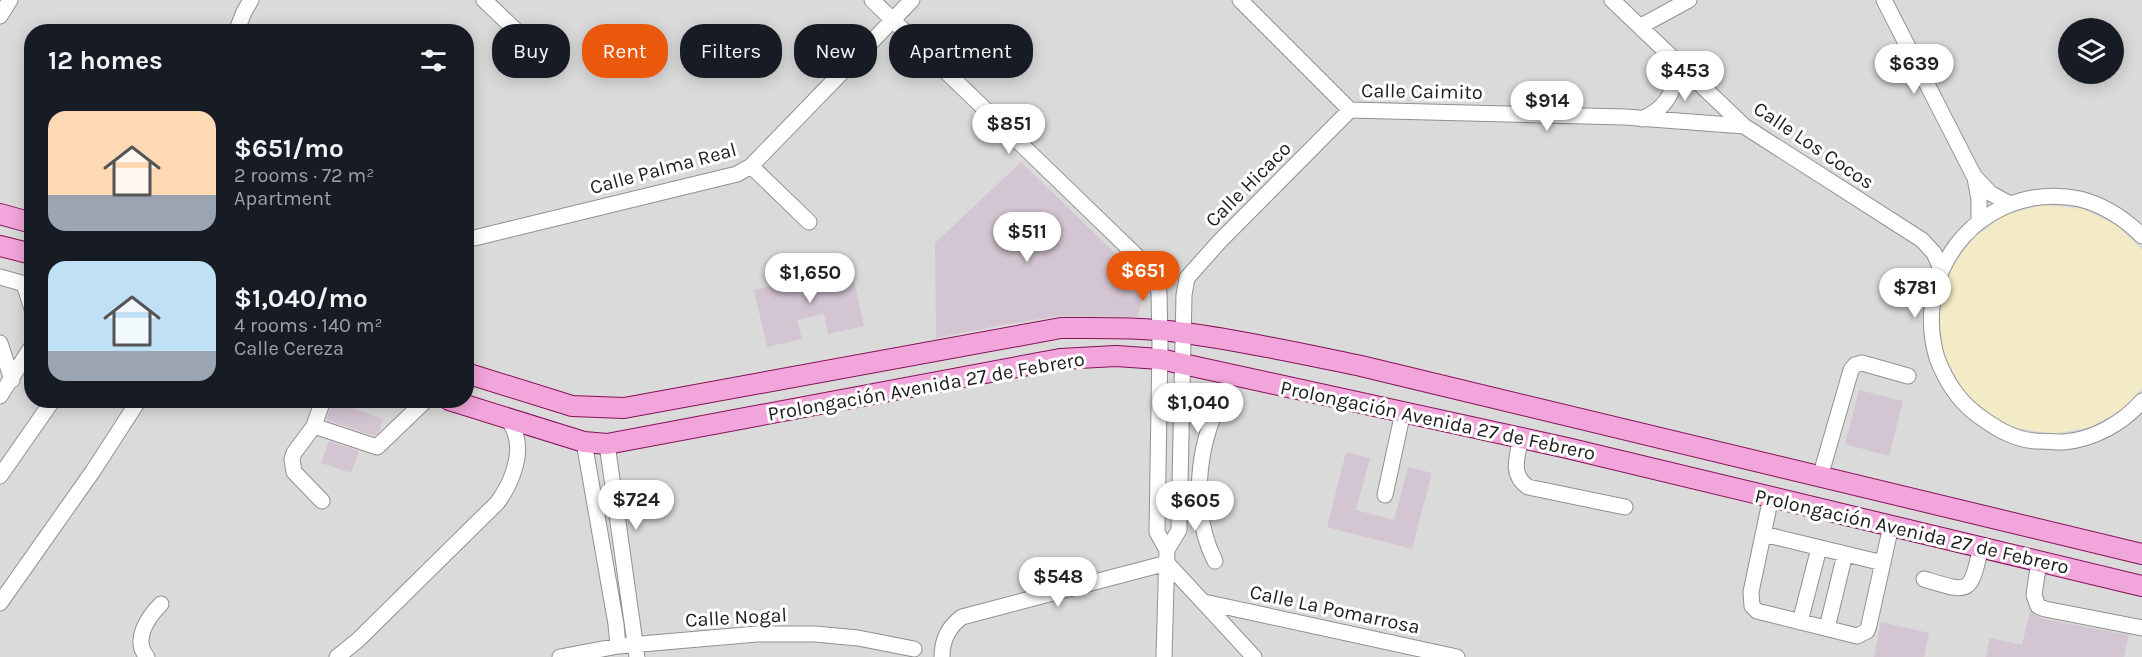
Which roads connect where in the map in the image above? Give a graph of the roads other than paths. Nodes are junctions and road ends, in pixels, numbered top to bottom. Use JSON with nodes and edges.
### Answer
{"nodes":[{"id":1,"x":10,"y":0,"type":"edge"},
{"id":2,"x":252,"y":0,"type":"edge"},
{"id":3,"x":484,"y":0,"type":"edge"},
{"id":4,"x":872,"y":0,"type":"edge"},
{"id":5,"x":912,"y":0,"type":"edge"},
{"id":6,"x":1240,"y":0,"type":"edge"},
{"id":7,"x":1612,"y":0,"type":"edge"},
{"id":8,"x":1689,"y":0,"type":"edge"},
{"id":9,"x":1884,"y":0,"type":"edge"},
{"id":10,"x":0,"y":16,"type":"edge"},
{"id":11,"x":892,"y":20,"type":"junction"},
{"id":12,"x":239,"y":24,"type":"edge"},
{"id":13,"x":509,"y":24,"type":"edge"},
{"id":14,"x":1641,"y":26,"type":"junction"},
{"id":15,"x":1672,"y":57,"type":"junction"},
{"id":16,"x":1350,"y":111,"type":"junction"},
{"id":17,"x":1642,"y":119,"type":"junction"},
{"id":18,"x":1744,"y":126,"type":"junction"},
{"id":19,"x":751,"y":166,"type":"junction"},
{"id":20,"x":1974,"y":176,"type":"junction"},
{"id":21,"x":2010,"y":204,"type":"junction"},
{"id":22,"x":0,"y":214,"type":"edge"},
{"id":23,"x":24,"y":220,"type":"edge"},
{"id":24,"x":1978,"y":221,"type":"junction"},
{"id":25,"x":809,"y":222,"type":"dead end"},
{"id":26,"x":2142,"y":236,"type":"edge"},
{"id":27,"x":474,"y":238,"type":"edge"},
{"id":28,"x":1922,"y":240,"type":"junction"},
{"id":29,"x":1958,"y":241,"type":"junction"},
{"id":30,"x":0,"y":246,"type":"edge"},
{"id":31,"x":24,"y":252,"type":"edge"},
{"id":32,"x":1941,"y":269,"type":"junction"},
{"id":33,"x":0,"y":277,"type":"edge"},
{"id":34,"x":24,"y":284,"type":"edge"},
{"id":35,"x":1159,"y":293,"type":"junction"},
{"id":36,"x":1184,"y":295,"type":"junction"},
{"id":37,"x":1160,"y":331,"type":"junction"},
{"id":38,"x":1184,"y":333,"type":"junction"},
{"id":39,"x":0,"y":343,"type":"edge"},
{"id":40,"x":1160,"y":359,"type":"junction"},
{"id":41,"x":24,"y":360,"type":"edge"},
{"id":42,"x":1183,"y":364,"type":"junction"},
{"id":43,"x":474,"y":375,"type":"edge"},
{"id":44,"x":1908,"y":376,"type":"dead end"},
{"id":45,"x":12,"y":380,"type":"junction"},
{"id":46,"x":0,"y":396,"type":"edge"},
{"id":47,"x":2142,"y":402,"type":"edge"},
{"id":48,"x":47,"y":408,"type":"edge"},
{"id":49,"x":135,"y":408,"type":"edge"},
{"id":50,"x":320,"y":408,"type":"edge"},
{"id":51,"x":418,"y":408,"type":"edge"},
{"id":52,"x":474,"y":408,"type":"edge"},
{"id":53,"x":1216,"y":410,"type":"dead end"},
{"id":54,"x":1403,"y":412,"type":"junction"},
{"id":55,"x":508,"y":418,"type":"junction"},
{"id":56,"x":314,"y":426,"type":"junction"},
{"id":57,"x":1521,"y":438,"type":"junction"},
{"id":58,"x":584,"y":442,"type":"junction"},
{"id":59,"x":607,"y":444,"type":"junction"},
{"id":60,"x":0,"y":476,"type":"edge"},
{"id":61,"x":1820,"y":477,"type":"junction"},
{"id":62,"x":1180,"y":480,"type":"junction"},
{"id":63,"x":1198,"y":481,"type":"junction"},
{"id":64,"x":1385,"y":495,"type":"dead end"},
{"id":65,"x":1771,"y":497,"type":"junction"},
{"id":66,"x":322,"y":501,"type":"dead end"},
{"id":67,"x":1626,"y":507,"type":"dead end"},
{"id":68,"x":1891,"y":526,"type":"junction"},
{"id":69,"x":1763,"y":534,"type":"junction"},
{"id":70,"x":1981,"y":547,"type":"junction"},
{"id":71,"x":1819,"y":548,"type":"junction"},
{"id":72,"x":1845,"y":554,"type":"junction"},
{"id":73,"x":2142,"y":554,"type":"edge"},
{"id":74,"x":1167,"y":556,"type":"junction"},
{"id":75,"x":1215,"y":561,"type":"dead end"},
{"id":76,"x":2039,"y":561,"type":"junction"},
{"id":77,"x":1883,"y":563,"type":"junction"},
{"id":78,"x":1924,"y":579,"type":"dead end"},
{"id":79,"x":2142,"y":586,"type":"edge"},
{"id":80,"x":1204,"y":602,"type":"junction"},
{"id":81,"x":0,"y":603,"type":"edge"},
{"id":82,"x":161,"y":604,"type":"dead end"},
{"id":83,"x":1800,"y":622,"type":"junction"},
{"id":84,"x":1827,"y":628,"type":"junction"},
{"id":85,"x":2142,"y":628,"type":"edge"},
{"id":86,"x":618,"y":646,"type":"junction"},
{"id":87,"x":914,"y":649,"type":"dead end"},
{"id":88,"x":636,"y":651,"type":"edge"},
{"id":89,"x":942,"y":655,"type":"edge"},
{"id":90,"x":147,"y":657,"type":"edge"},
{"id":91,"x":337,"y":657,"type":"edge"},
{"id":92,"x":560,"y":657,"type":"edge"},
{"id":93,"x":1164,"y":657,"type":"edge"},
{"id":94,"x":1254,"y":657,"type":"edge"},
{"id":95,"x":1457,"y":657,"type":"edge"}],
"edges":[{"from":1,"to":10,"type":"street"},
{"from":2,"to":12,"type":"street"},
{"from":3,"to":13,"type":"street"},
{"from":4,"to":11,"type":"street"},
{"from":5,"to":11,"type":"street","name":"Calle Palma Real"},
{"from":6,"to":16,"type":"street"},
{"from":7,"to":14,"type":"street","name":"Calle Los Cocos"},
{"from":8,"to":14,"type":"street"},
{"from":9,"to":20,"type":"street"},
{"from":11,"to":19,"type":"street","name":"Calle Palma Real"},
{"from":11,"to":35,"type":"street"},
{"from":14,"to":15,"type":"street","name":"Calle Los Cocos"},
{"from":15,"to":17,"type":"street"},
{"from":15,"to":18,"type":"street","name":"Calle Los Cocos"},
{"from":16,"to":17,"type":"street","name":"Calle Caimito"},
{"from":16,"to":36,"type":"street","name":"Calle Hicaco"},
{"from":17,"to":18,"type":"street","name":"Calle Caimito"},
{"from":18,"to":28,"type":"street","name":"Calle Los Cocos"},
{"from":19,"to":25,"type":"street"},
{"from":19,"to":27,"type":"street","name":"Calle Palma Real"},
{"from":20,"to":21,"type":"street"},
{"from":20,"to":24,"type":"street"},
{"from":21,"to":24,"type":"street"},
{"from":21,"to":26,"type":"street"},
{"from":22,"to":23,"type":"main road"},
{"from":24,"to":29,"type":"street"},
{"from":28,"to":29,"type":"street","name":"Calle Los Cocos"},
{"from":28,"to":32,"type":"street","name":"Calle Los Cocos"},
{"from":29,"to":32,"type":"street"},
{"from":30,"to":31,"type":"main road"},
{"from":32,"to":47,"type":"street"},
{"from":33,"to":34,"type":"street"},
{"from":35,"to":36,"type":"street"},
{"from":35,"to":37,"type":"street"},
{"from":36,"to":38,"type":"street","name":"Calle Hicaco"},
{"from":37,"to":38,"type":"main road","name":"Prolongación Avenida 27 de Febrero"},
{"from":37,"to":40,"type":"street"},
{"from":37,"to":43,"type":"main road","name":"Prolongación Avenida 27 de Febrero"},
{"from":38,"to":42,"type":"street","name":"Calle Hicaco"},
{"from":38,"to":61,"type":"main road","name":"Prolongación Avenida 27 de Febrero"},
{"from":39,"to":45,"type":"street"},
{"from":40,"to":42,"type":"main road","name":"Prolongación Avenida 27 de Febrero"},
{"from":40,"to":59,"type":"main road","name":"Prolongación Avenida 27 de Febrero"},
{"from":40,"to":74,"type":"street"},
{"from":41,"to":45,"type":"street"},
{"from":42,"to":54,"type":"main road","name":"Prolongación Avenida 27 de Febrero"},
{"from":42,"to":62,"type":"street","name":"Calle Hicaco"},
{"from":44,"to":61,"type":"street"},
{"from":45,"to":46,"type":"street"},
{"from":48,"to":60,"type":"street"},
{"from":49,"to":81,"type":"street"},
{"from":50,"to":56,"type":"street"},
{"from":51,"to":56,"type":"street"},
{"from":52,"to":55,"type":"main road","name":"Prolongación Avenida 27 de Febrero"},
{"from":53,"to":63,"type":"street"},
{"from":54,"to":57,"type":"main road","name":"Prolongación Avenida 27 de Febrero"},
{"from":54,"to":64,"type":"street"},
{"from":55,"to":58,"type":"main road","name":"Prolongación Avenida 27 de Febrero"},
{"from":55,"to":91,"type":"street"},
{"from":56,"to":66,"type":"street"},
{"from":57,"to":65,"type":"main road","name":"Prolongación Avenida 27 de Febrero"},
{"from":57,"to":67,"type":"street"},
{"from":58,"to":59,"type":"main road","name":"Prolongación Avenida 27 de Febrero"},
{"from":58,"to":86,"type":"street"},
{"from":59,"to":88,"type":"street"},
{"from":61,"to":73,"type":"main road","name":"Prolongación Avenida 27 de Febrero"},
{"from":62,"to":63,"type":"street"},
{"from":62,"to":74,"type":"street","name":"Calle Hicaco"},
{"from":63,"to":75,"type":"street"},
{"from":65,"to":68,"type":"main road","name":"Prolongación Avenida 27 de Febrero"},
{"from":65,"to":69,"type":"street"},
{"from":68,"to":70,"type":"main road","name":"Prolongación Avenida 27 de Febrero"},
{"from":68,"to":77,"type":"street"},
{"from":69,"to":71,"type":"street"},
{"from":69,"to":83,"type":"street"},
{"from":70,"to":76,"type":"main road","name":"Prolongación Avenida 27 de Febrero"},
{"from":70,"to":78,"type":"street"},
{"from":71,"to":72,"type":"street"},
{"from":71,"to":83,"type":"street"},
{"from":72,"to":77,"type":"street"},
{"from":72,"to":84,"type":"street"},
{"from":74,"to":80,"type":"street"},
{"from":74,"to":89,"type":"street"},
{"from":74,"to":93,"type":"street"},
{"from":76,"to":79,"type":"main road","name":"Prolongación Avenida 27 de Febrero"},
{"from":76,"to":85,"type":"street"},
{"from":77,"to":84,"type":"street"},
{"from":80,"to":94,"type":"street"},
{"from":80,"to":95,"type":"street","name":"Calle La Pomarrosa"},
{"from":82,"to":90,"type":"street"},
{"from":83,"to":84,"type":"street"},
{"from":86,"to":88,"type":"street","name":"Calle Nogal"},
{"from":86,"to":92,"type":"street","name":"Calle Nogal"},
{"from":87,"to":88,"type":"street","name":"Calle Nogal"}]}
